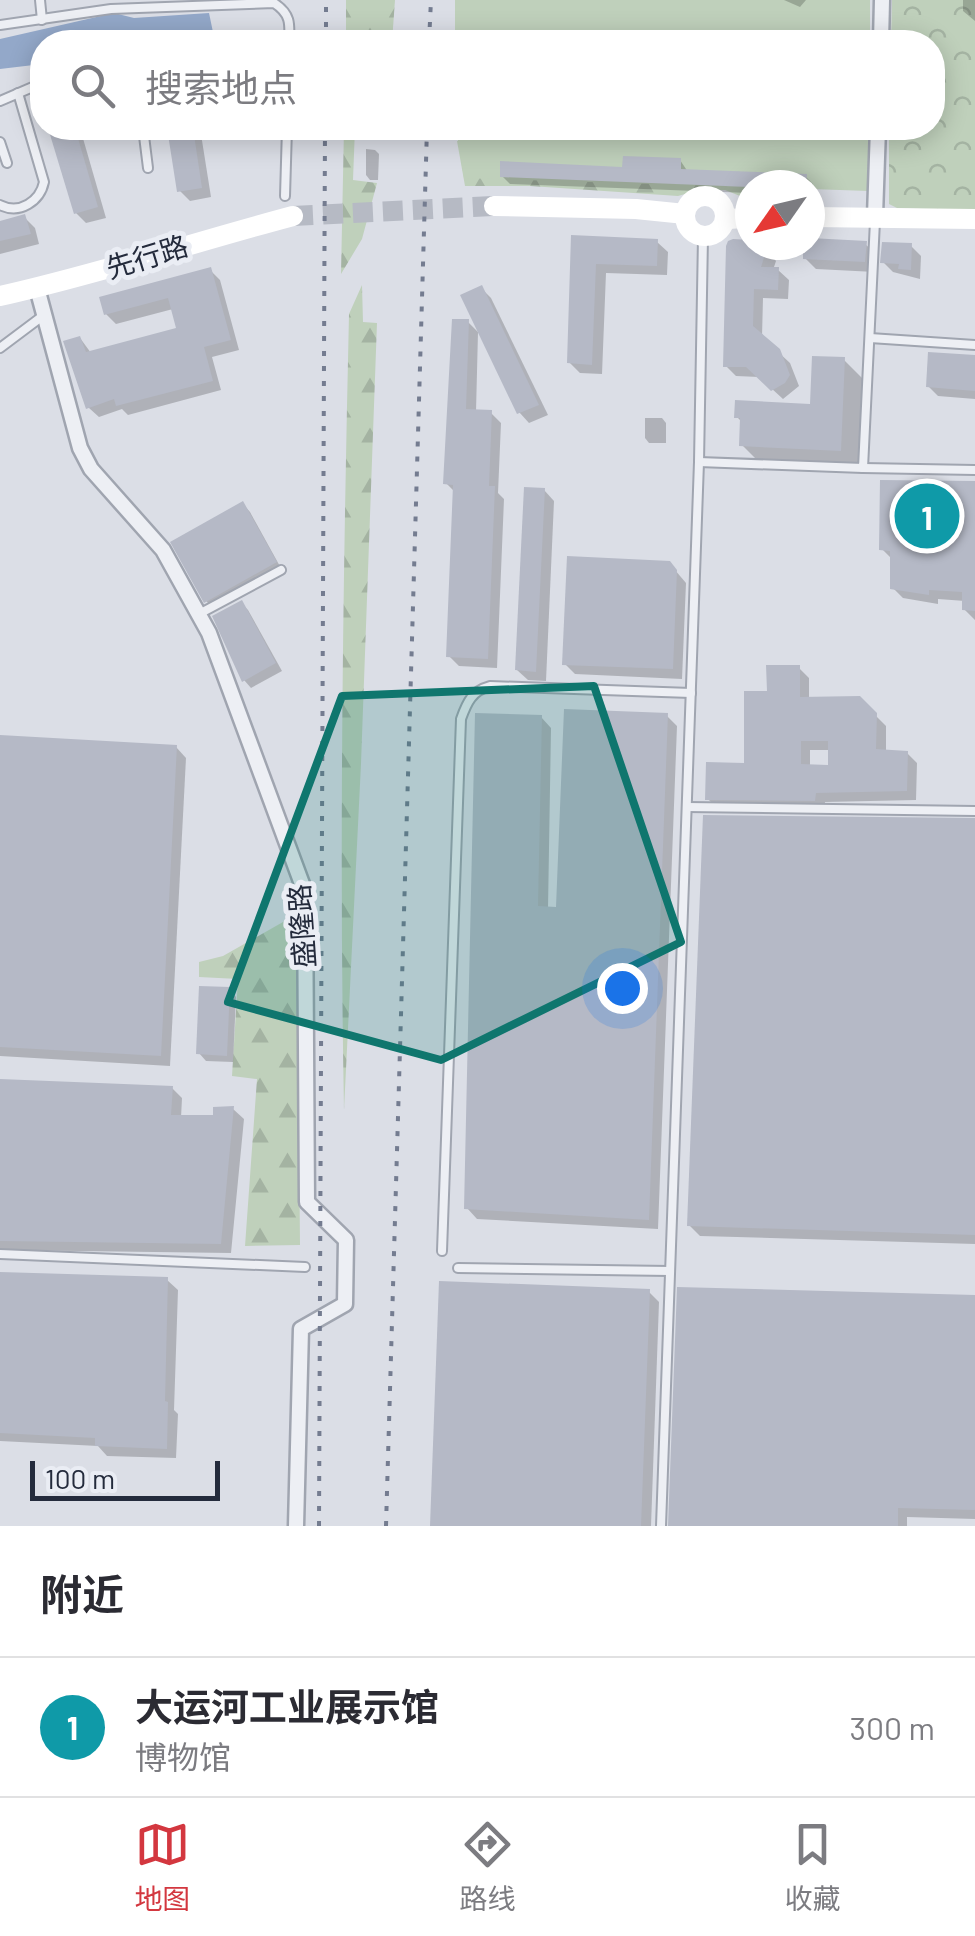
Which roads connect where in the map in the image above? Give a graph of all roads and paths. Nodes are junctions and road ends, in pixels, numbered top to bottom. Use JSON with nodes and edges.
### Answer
{"nodes":[{"id":1,"x":40,"y":0,"type":"edge"},
{"id":2,"x":882,"y":0,"type":"edge"},
{"id":3,"x":42,"y":20,"type":"junction"},
{"id":4,"x":0,"y":24,"type":"edge"},
{"id":5,"x":290,"y":30,"type":"edge"},
{"id":6,"x":881,"y":30,"type":"edge"},
{"id":7,"x":30,"y":88,"type":"edge"},
{"id":8,"x":18,"y":93,"type":"junction"},
{"id":9,"x":0,"y":101,"type":"edge"},
{"id":10,"x":30,"y":134,"type":"edge"},
{"id":11,"x":32,"y":140,"type":"edge"},
{"id":12,"x":144,"y":140,"type":"edge"},
{"id":13,"x":287,"y":140,"type":"edge"},
{"id":14,"x":878,"y":140,"type":"edge"},
{"id":15,"x":0,"y":142,"type":"edge"},
{"id":16,"x":7,"y":163,"type":"dead end"},
{"id":17,"x":148,"y":168,"type":"dead end"},
{"id":18,"x":0,"y":205,"type":"edge"},
{"id":19,"x":289,"y":206,"type":"joint"},
{"id":20,"x":494,"y":206,"type":"tunnel mouth"},
{"id":21,"x":685,"y":214,"type":"junction"},
{"id":22,"x":875,"y":216,"type":"junction"},
{"id":23,"x":825,"y":218,"type":"edge"},
{"id":24,"x":726,"y":219,"type":"junction"},
{"id":25,"x":735,"y":219,"type":"edge"},
{"id":26,"x":975,"y":220,"type":"edge"},
{"id":27,"x":703,"y":237,"type":"junction"},
{"id":28,"x":37,"y":288,"type":"junction"},
{"id":29,"x":0,"y":296,"type":"edge"},
{"id":30,"x":44,"y":315,"type":"junction"},
{"id":31,"x":870,"y":338,"type":"junction"},
{"id":32,"x":975,"y":344,"type":"edge"},
{"id":33,"x":0,"y":348,"type":"edge"},
{"id":34,"x":699,"y":462,"type":"junction"},
{"id":35,"x":864,"y":468,"type":"junction"},
{"id":36,"x":975,"y":470,"type":"edge"},
{"id":37,"x":281,"y":570,"type":"dead end"},
{"id":38,"x":199,"y":614,"type":"junction"},
{"id":39,"x":691,"y":693,"type":"junction"},
{"id":40,"x":687,"y":807,"type":"junction"},
{"id":41,"x":975,"y":811,"type":"edge"},
{"id":42,"x":442,"y":1251,"type":"dead end"},
{"id":43,"x":0,"y":1254,"type":"edge"},
{"id":44,"x":305,"y":1268,"type":"dead end"},
{"id":45,"x":458,"y":1268,"type":"dead end"},
{"id":46,"x":670,"y":1271,"type":"junction"},
{"id":47,"x":296,"y":1526,"type":"edge"},
{"id":48,"x":661,"y":1526,"type":"edge"}],
"edges":[{"from":1,"to":3,"type":"lane"},
{"from":2,"to":6,"type":"street"},
{"from":3,"to":4,"type":"lane"},
{"from":3,"to":5,"type":"lane"},
{"from":7,"to":8,"type":"lane"},
{"from":8,"to":9,"type":"lane"},
{"from":8,"to":10,"type":"lane"},
{"from":11,"to":18,"type":"lane"},
{"from":12,"to":17,"type":"lane"},
{"from":13,"to":19,"type":"lane"},
{"from":14,"to":22,"type":"street"},
{"from":15,"to":16,"type":"lane"},
{"from":19,"to":28,"type":"street","name":"先行路"},
{"from":20,"to":21,"type":"street"},
{"from":21,"to":24,"type":"street"},
{"from":21,"to":27,"type":"street"},
{"from":22,"to":23,"type":"street"},
{"from":22,"to":26,"type":"street"},
{"from":22,"to":31,"type":"lane"},
{"from":24,"to":25,"type":"street"},
{"from":24,"to":27,"type":"street"},
{"from":27,"to":34,"type":"lane"},
{"from":28,"to":29,"type":"street","name":"先行路"},
{"from":28,"to":30,"type":"street","name":"盛隆路"},
{"from":30,"to":33,"type":"lane"},
{"from":30,"to":38,"type":"street","name":"盛隆路"},
{"from":31,"to":32,"type":"lane"},
{"from":31,"to":35,"type":"lane"},
{"from":34,"to":35,"type":"lane"},
{"from":34,"to":39,"type":"lane"},
{"from":35,"to":36,"type":"lane"},
{"from":37,"to":38,"type":"lane"},
{"from":38,"to":47,"type":"street","name":"盛隆路"},
{"from":39,"to":40,"type":"lane"},
{"from":39,"to":42,"type":"lane"},
{"from":40,"to":41,"type":"lane"},
{"from":40,"to":46,"type":"lane"},
{"from":43,"to":44,"type":"lane"},
{"from":45,"to":46,"type":"lane"},
{"from":46,"to":48,"type":"lane"}]}
